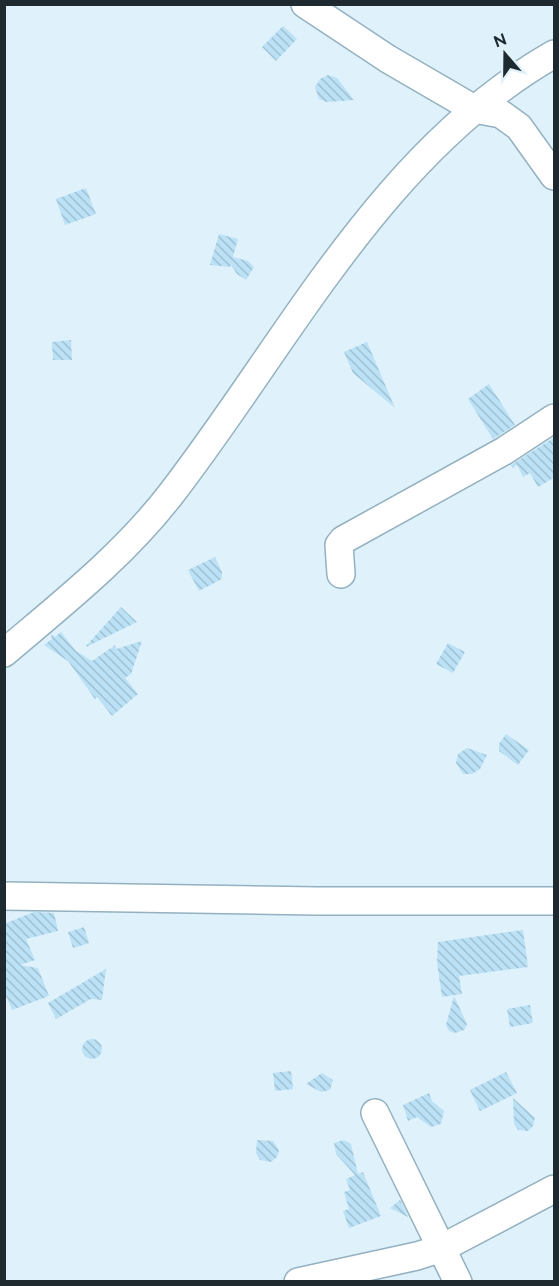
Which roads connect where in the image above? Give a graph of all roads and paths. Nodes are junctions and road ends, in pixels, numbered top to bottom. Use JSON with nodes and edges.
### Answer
{"nodes":[{"id":1,"x":305,"y":4,"type":"edge"},
{"id":2,"x":555,"y":54,"type":"edge"},
{"id":3,"x":474,"y":109,"type":"junction"},
{"id":4,"x":555,"y":176,"type":"edge"},
{"id":5,"x":555,"y":418,"type":"edge"},
{"id":6,"x":341,"y":574,"type":"dead end"},
{"id":7,"x":4,"y":653,"type":"edge"},
{"id":8,"x":4,"y":896,"type":"edge"},
{"id":9,"x":555,"y":901,"type":"edge"},
{"id":10,"x":375,"y":1113,"type":"dead end"},
{"id":11,"x":555,"y":1189,"type":"edge"},
{"id":12,"x":442,"y":1248,"type":"junction"},
{"id":13,"x":298,"y":1281,"type":"edge"},
{"id":14,"x":458,"y":1281,"type":"edge"}],
"edges":[{"from":1,"to":3,"type":"street"},
{"from":2,"to":3,"type":"street"},
{"from":3,"to":4,"type":"street"},
{"from":3,"to":7,"type":"street"},
{"from":5,"to":6,"type":"street"},
{"from":8,"to":9,"type":"street"},
{"from":10,"to":12,"type":"street"},
{"from":11,"to":12,"type":"street"},
{"from":12,"to":13,"type":"street"},
{"from":12,"to":14,"type":"street"}]}
